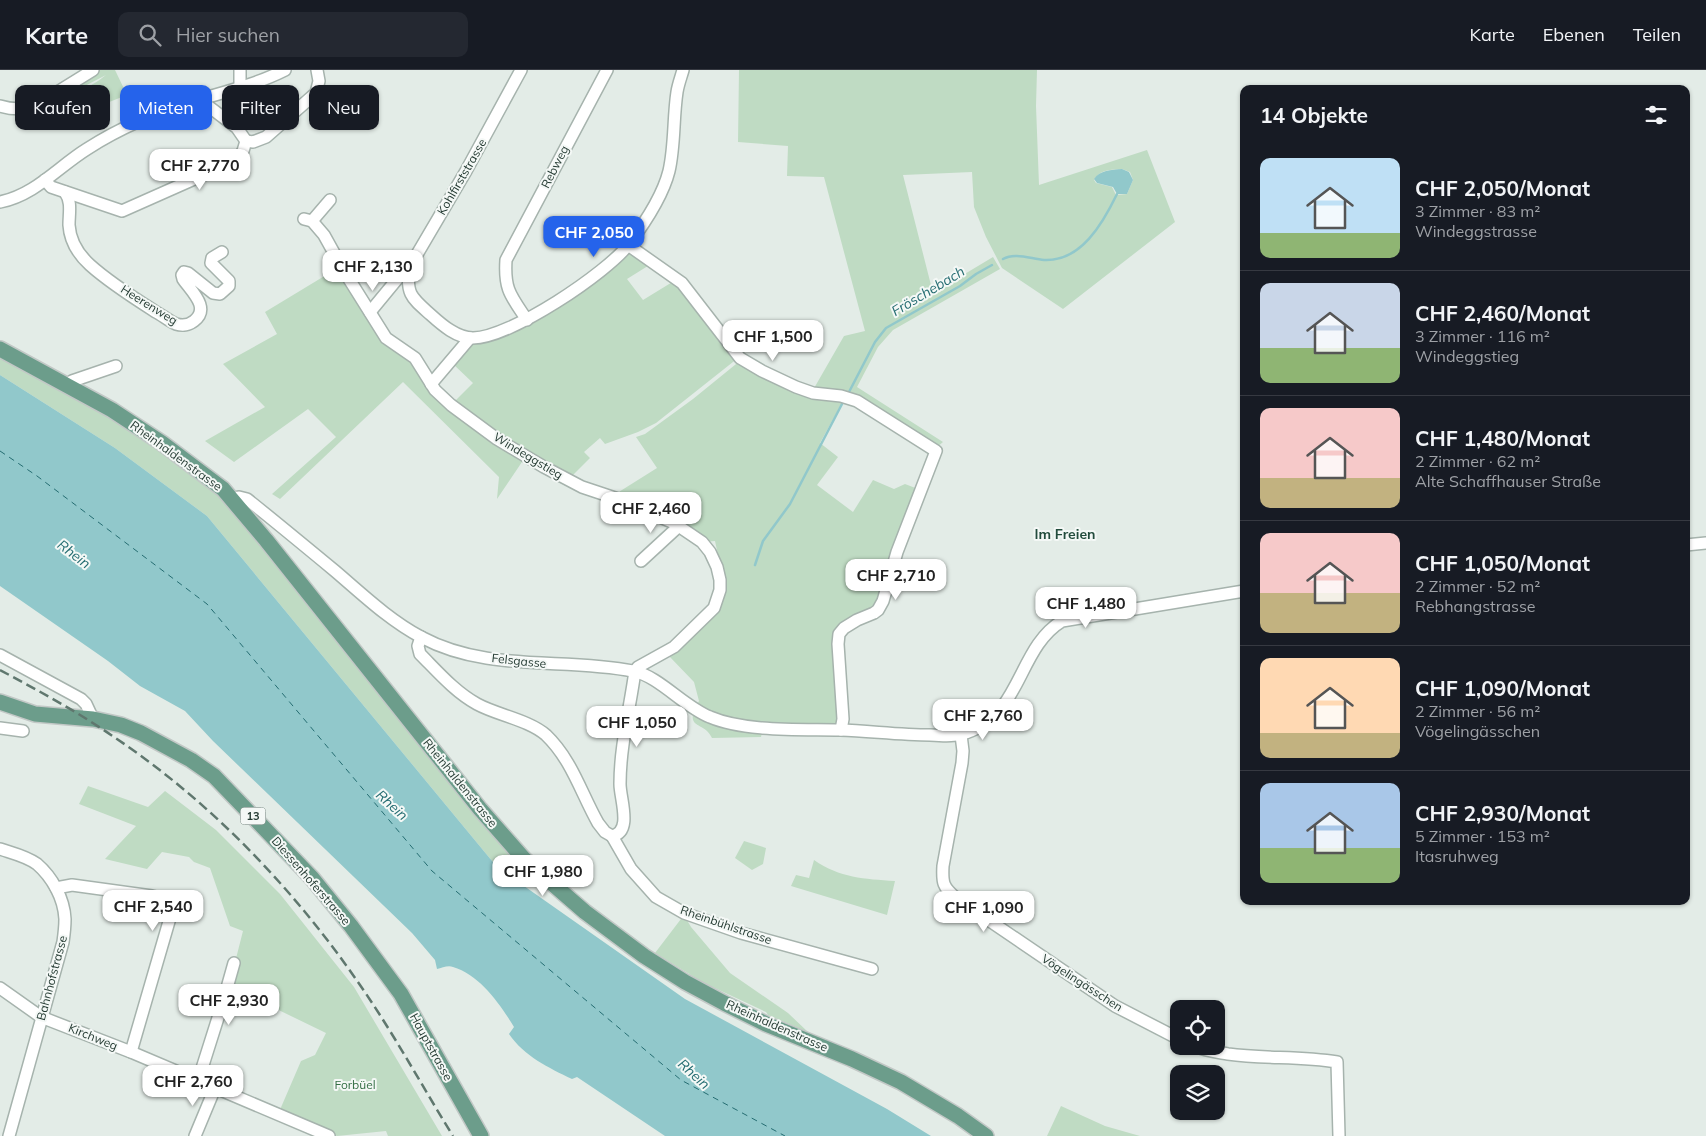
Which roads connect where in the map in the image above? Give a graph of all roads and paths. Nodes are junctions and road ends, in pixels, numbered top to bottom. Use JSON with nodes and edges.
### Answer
{"nodes":[{"id":1,"x":93,"y":70,"type":"edge"},
{"id":2,"x":240,"y":70,"type":"edge"},
{"id":3,"x":285,"y":70,"type":"edge"},
{"id":4,"x":317,"y":70,"type":"edge"},
{"id":5,"x":521,"y":70,"type":"edge"},
{"id":6,"x":607,"y":70,"type":"edge"},
{"id":7,"x":683,"y":70,"type":"edge"},
{"id":8,"x":240,"y":85,"type":"edge"},
{"id":9,"x":248,"y":85,"type":"edge"},
{"id":10,"x":0,"y":106,"type":"edge"},
{"id":11,"x":212,"y":109,"type":"edge"},
{"id":12,"x":120,"y":130,"type":"edge"},
{"id":13,"x":246,"y":141,"type":"junction"},
{"id":14,"x":45,"y":180,"type":"junction"},
{"id":15,"x":66,"y":192,"type":"junction"},
{"id":16,"x":330,"y":200,"type":"dead end"},
{"id":17,"x":0,"y":202,"type":"edge"},
{"id":18,"x":628,"y":245,"type":"junction"},
{"id":19,"x":222,"y":252,"type":"dead end"},
{"id":20,"x":409,"y":268,"type":"junction"},
{"id":21,"x":370,"y":312,"type":"junction"},
{"id":22,"x":527,"y":320,"type":"junction"},
{"id":23,"x":470,"y":338,"type":"junction"},
{"id":24,"x":0,"y":349,"type":"edge"},
{"id":25,"x":116,"y":366,"type":"dead end"},
{"id":26,"x":431,"y":384,"type":"junction"},
{"id":27,"x":68,"y":386,"type":"junction"},
{"id":28,"x":233,"y":500,"type":"junction"},
{"id":29,"x":679,"y":526,"type":"junction"},
{"id":30,"x":1706,"y":543,"type":"edge"},
{"id":31,"x":1690,"y":545,"type":"edge"},
{"id":32,"x":641,"y":561,"type":"dead end"},
{"id":33,"x":1240,"y":592,"type":"edge"},
{"id":34,"x":421,"y":637,"type":"junction"},
{"id":35,"x":0,"y":655,"type":"edge"},
{"id":36,"x":635,"y":671,"type":"junction"},
{"id":37,"x":0,"y":702,"type":"edge"},
{"id":38,"x":93,"y":719,"type":"junction"},
{"id":39,"x":0,"y":728,"type":"edge"},
{"id":40,"x":841,"y":730,"type":"junction"},
{"id":41,"x":23,"y":731,"type":"dead end"},
{"id":42,"x":961,"y":735,"type":"junction"},
{"id":43,"x":612,"y":836,"type":"junction"},
{"id":44,"x":0,"y":849,"type":"edge"},
{"id":45,"x":56,"y":888,"type":"junction"},
{"id":46,"x":376,"y":960,"type":"joint"},
{"id":47,"x":234,"y":963,"type":"dead end"},
{"id":48,"x":872,"y":969,"type":"dead end"},
{"id":49,"x":0,"y":988,"type":"edge"},
{"id":50,"x":42,"y":1017,"type":"junction"},
{"id":51,"x":1170,"y":1034,"type":"edge"},
{"id":52,"x":131,"y":1052,"type":"junction"},
{"id":53,"x":1225,"y":1053,"type":"edge"},
{"id":54,"x":198,"y":1081,"type":"junction"},
{"id":55,"x":214,"y":1088,"type":"junction"},
{"id":56,"x":9,"y":1136,"type":"edge"},
{"id":57,"x":195,"y":1136,"type":"edge"},
{"id":58,"x":329,"y":1136,"type":"edge"},
{"id":59,"x":481,"y":1136,"type":"edge"},
{"id":60,"x":986,"y":1136,"type":"edge"},
{"id":61,"x":1338,"y":1136,"type":"edge"}],
"edges":[{"from":1,"to":10,"type":"street"},
{"from":2,"to":8,"type":"street"},
{"from":3,"to":9,"type":"street"},
{"from":4,"to":13,"type":"street"},
{"from":5,"to":20,"type":"street","name":"Kohlfirststrasse"},
{"from":6,"to":22,"type":"street","name":"Rebweg"},
{"from":7,"to":18,"type":"street"},
{"from":11,"to":13,"type":"street"},
{"from":12,"to":14,"type":"street"},
{"from":13,"to":15,"type":"street"},
{"from":14,"to":15,"type":"street"},
{"from":14,"to":17,"type":"street"},
{"from":15,"to":19,"type":"street","name":"Heerenweg"},
{"from":16,"to":21,"type":"street","name":"Windeggstieg"},
{"from":18,"to":22,"type":"street"},
{"from":18,"to":40,"type":"street"},
{"from":20,"to":21,"type":"street"},
{"from":20,"to":23,"type":"street","name":"Kohlfirststrasse"},
{"from":21,"to":26,"type":"street","name":"Windeggstieg"},
{"from":22,"to":23,"type":"street"},
{"from":23,"to":26,"type":"street"},
{"from":24,"to":27,"type":"main road","name":"Rheinhaldenstrasse"},
{"from":25,"to":27,"type":"street"},
{"from":26,"to":29,"type":"street","name":"Windeggstieg"},
{"from":27,"to":28,"type":"main road","name":"Rheinhaldenstrasse"},
{"from":28,"to":34,"type":"street","name":"Felsgasse"},
{"from":28,"to":60,"type":"main road","name":"Rheinhaldenstrasse"},
{"from":29,"to":32,"type":"street"},
{"from":29,"to":36,"type":"street","name":"Windeggstieg"},
{"from":30,"to":31,"type":"street"},
{"from":33,"to":42,"type":"street"},
{"from":34,"to":36,"type":"street","name":"Felsgasse"},
{"from":34,"to":43,"type":"street","name":"Rheinbühlstrasse"},
{"from":35,"to":38,"type":"street"},
{"from":36,"to":40,"type":"street","name":"Felsgasse"},
{"from":36,"to":43,"type":"street"},
{"from":37,"to":38,"type":"main road","name":"Diessenhoferstrasse","number":"13"},
{"from":38,"to":46,"type":"main road","name":"Diessenhoferstrasse","number":"13"},
{"from":39,"to":41,"type":"street"},
{"from":40,"to":42,"type":"street","name":"Felsgasse"},
{"from":42,"to":51,"type":"street","name":"Vögelingässchen"},
{"from":43,"to":48,"type":"street","name":"Rheinbühlstrasse"},
{"from":44,"to":45,"type":"street","name":"Bahnhofstrasse"},
{"from":45,"to":50,"type":"street","name":"Bahnhofstrasse"},
{"from":45,"to":52,"type":"street"},
{"from":46,"to":59,"type":"main road","name":"Hauptstrasse","number":"13"},
{"from":47,"to":54,"type":"street"},
{"from":49,"to":50,"type":"street","name":"Kirchweg"},
{"from":50,"to":52,"type":"street","name":"Kirchweg"},
{"from":50,"to":56,"type":"street","name":"Bahnhofstrasse"},
{"from":52,"to":54,"type":"street","name":"Kirchweg"},
{"from":53,"to":61,"type":"street"},
{"from":54,"to":55,"type":"street","name":"Kirchweg"},
{"from":55,"to":57,"type":"street"},
{"from":55,"to":58,"type":"street","name":"Kirchweg"}]}
